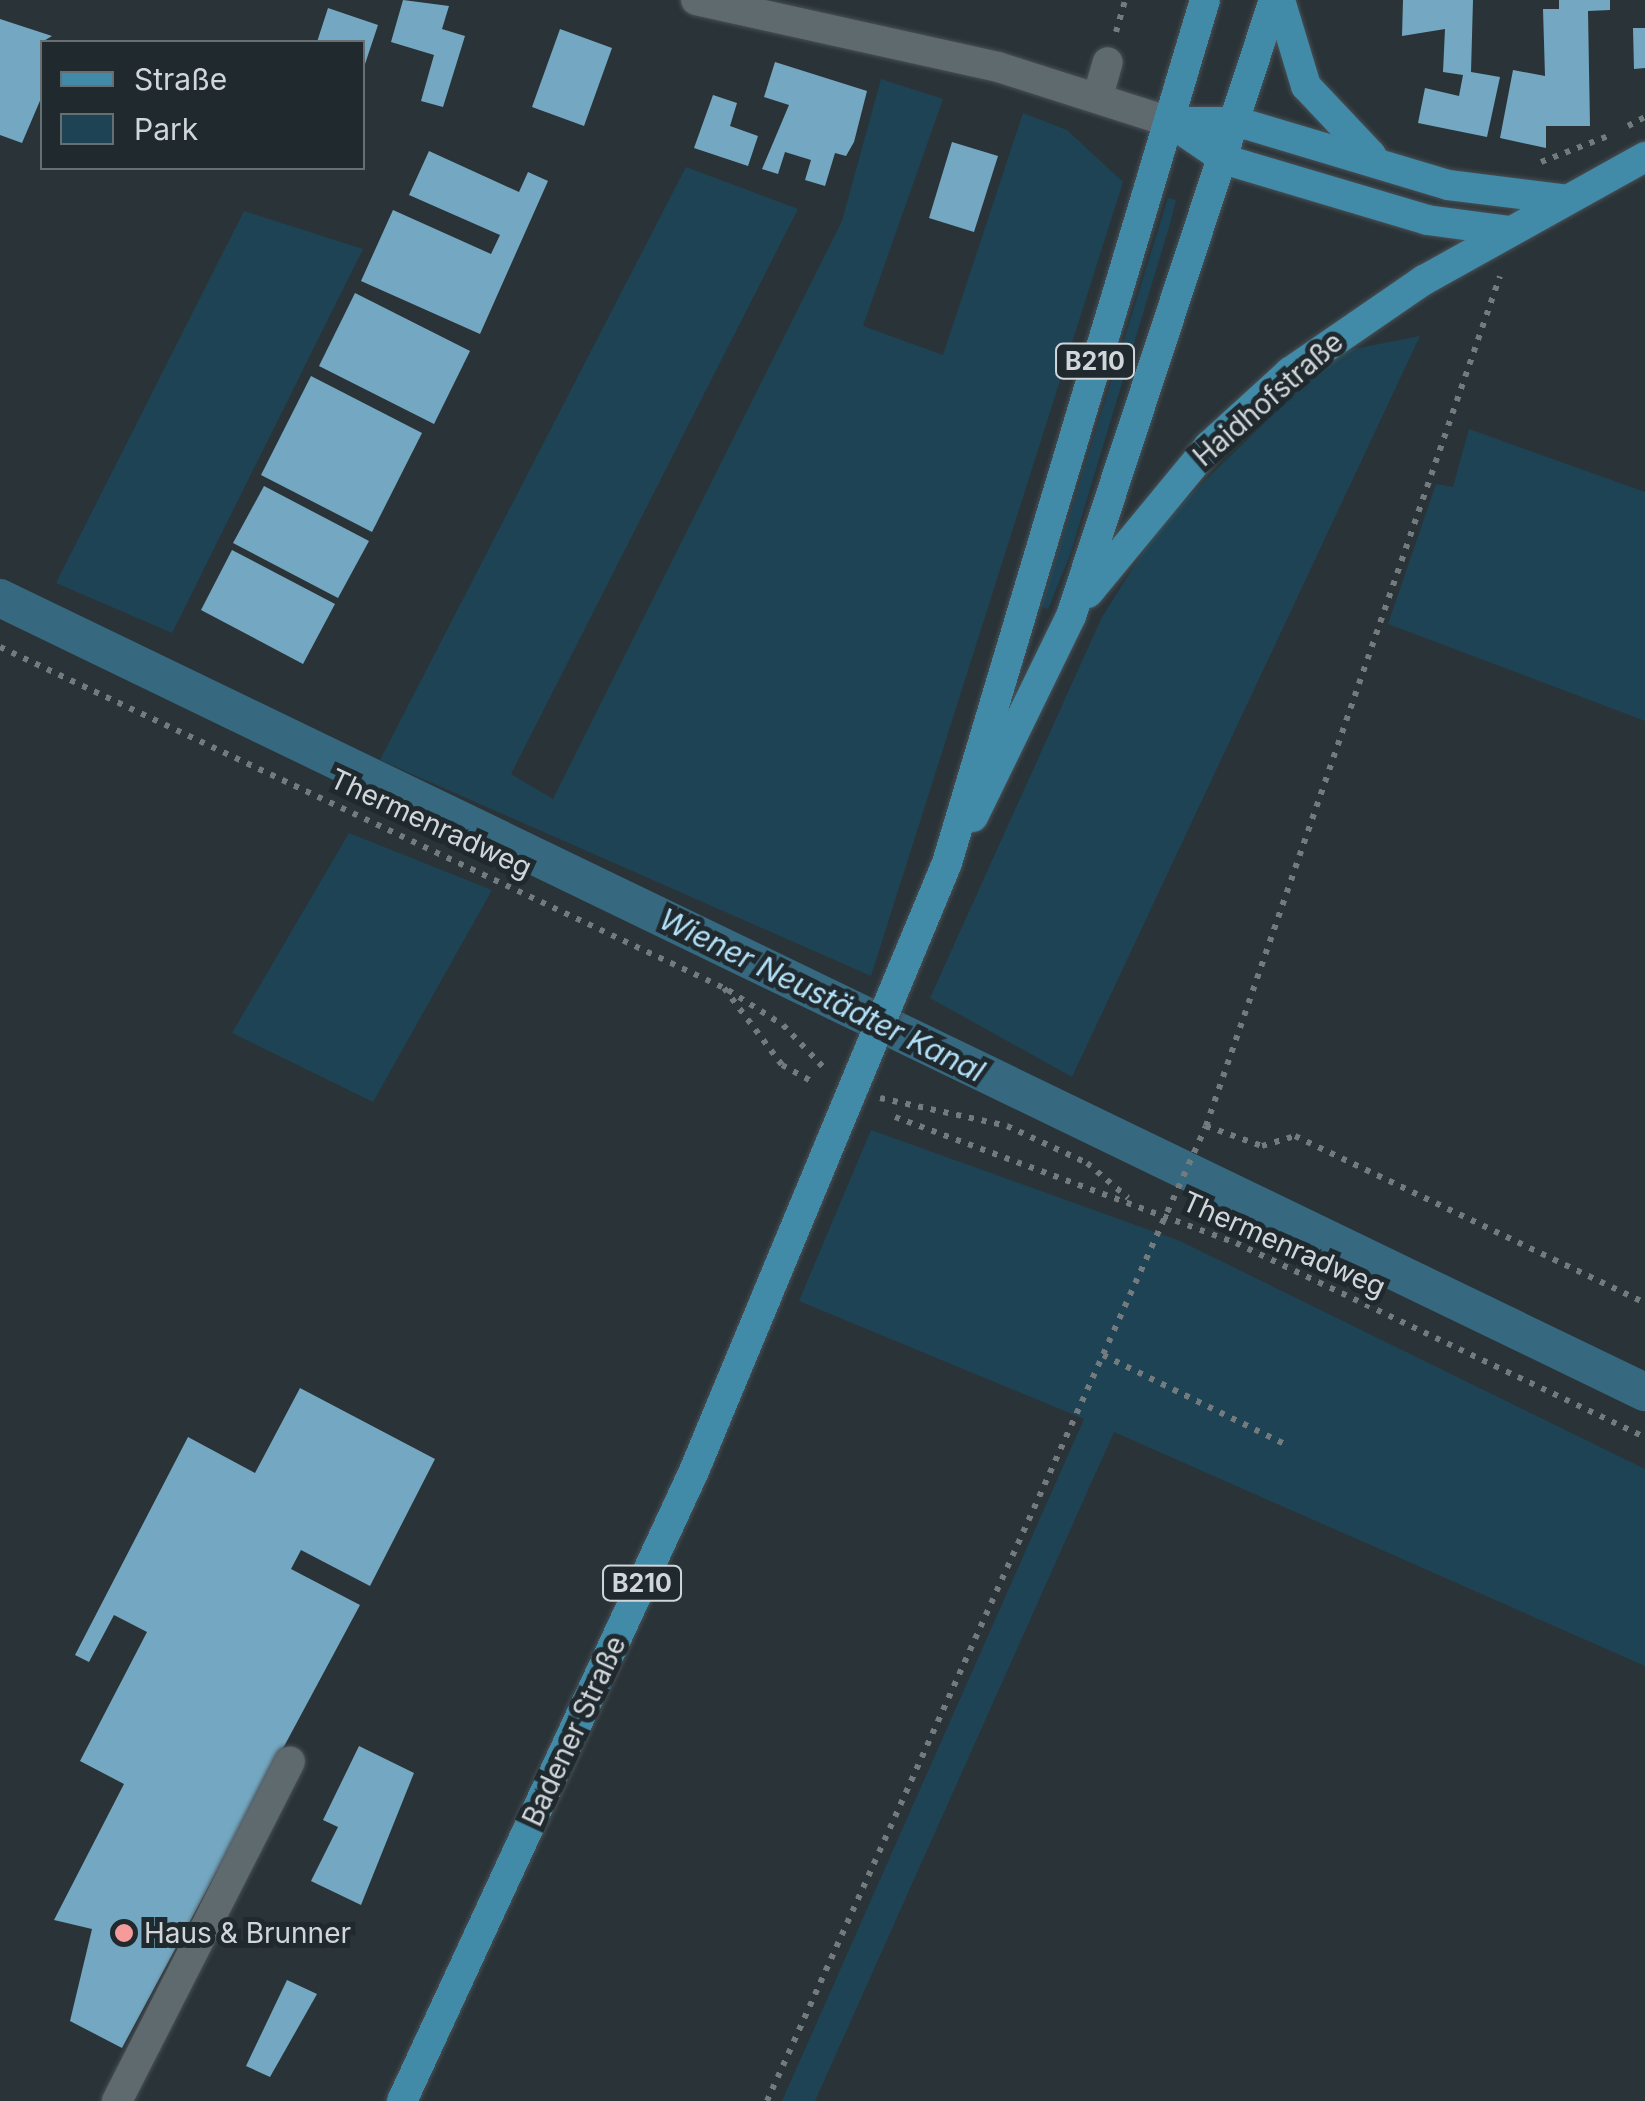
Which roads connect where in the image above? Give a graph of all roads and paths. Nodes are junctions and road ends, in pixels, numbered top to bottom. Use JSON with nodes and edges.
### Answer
{"nodes":[{"id":1,"x":696,"y":0,"type":"edge"},
{"id":2,"x":1205,"y":0,"type":"edge"},
{"id":3,"x":1277,"y":0,"type":"edge"},
{"id":4,"x":1108,"y":62,"type":"dead end"},
{"id":5,"x":1098,"y":96,"type":"junction"},
{"id":6,"x":1170,"y":122,"type":"junction"},
{"id":7,"x":1238,"y":122,"type":"junction"},
{"id":8,"x":1645,"y":157,"type":"edge"},
{"id":9,"x":1226,"y":160,"type":"junction"},
{"id":10,"x":1390,"y":168,"type":"junction"},
{"id":11,"x":1562,"y":199,"type":"junction"},
{"id":12,"x":1508,"y":232,"type":"junction"},
{"id":13,"x":1071,"y":616,"type":"junction"},
{"id":14,"x":0,"y":647,"type":"edge"},
{"id":15,"x":947,"y":863,"type":"junction"},
{"id":16,"x":724,"y":988,"type":"junction"},
{"id":17,"x":811,"y":1081,"type":"dead end"},
{"id":18,"x":859,"y":1086,"type":"junction"},
{"id":19,"x":895,"y":1117,"type":"dead end"},
{"id":20,"x":1206,"y":1126,"type":"junction"},
{"id":21,"x":1132,"y":1202,"type":"junction"},
{"id":22,"x":1165,"y":1216,"type":"junction"},
{"id":23,"x":1645,"y":1303,"type":"edge"},
{"id":24,"x":1103,"y":1355,"type":"junction"},
{"id":25,"x":1645,"y":1437,"type":"edge"},
{"id":26,"x":1287,"y":1445,"type":"dead end"},
{"id":27,"x":290,"y":1761,"type":"dead end"},
{"id":28,"x":117,"y":2101,"type":"edge"},
{"id":29,"x":402,"y":2101,"type":"edge"},
{"id":30,"x":767,"y":2101,"type":"edge"}],
"edges":[{"from":1,"to":5,"type":"street","name":"Haidhofstraße"},
{"from":2,"to":6,"type":"main road","number":"B210"},
{"from":3,"to":7,"type":"main road","number":"B210"},
{"from":3,"to":10,"type":"main road","name":"Haidhofstraße"},
{"from":4,"to":5,"type":"street"},
{"from":5,"to":6,"type":"street","name":"Haidhofstraße"},
{"from":6,"to":7,"type":"main road","name":"Haidhofstraße"},
{"from":6,"to":9,"type":"main road","name":"Haidhofstraße"},
{"from":6,"to":15,"type":"main road","number":"B210"},
{"from":7,"to":9,"type":"main road","number":"B210"},
{"from":7,"to":10,"type":"main road","name":"Haidhofstraße"},
{"from":8,"to":11,"type":"main road","name":"Haidhofstraße"},
{"from":9,"to":12,"type":"main road","name":"Haidhofstraße"},
{"from":9,"to":13,"type":"main road","number":"B210"},
{"from":10,"to":11,"type":"main road","name":"Haidhofstraße"},
{"from":11,"to":12,"type":"main road","name":"Haidhofstraße"},
{"from":12,"to":13,"type":"main road","name":"Haidhofstraße"},
{"from":12,"to":20,"type":"path"},
{"from":13,"to":15,"type":"main road","number":"B210"},
{"from":14,"to":16,"type":"path","name":"Thermenradweg"},
{"from":15,"to":18,"type":"main road","number":"B210"},
{"from":16,"to":17,"type":"path","name":"Thermenradweg"},
{"from":16,"to":18,"type":"path"},
{"from":18,"to":21,"type":"path"},
{"from":18,"to":29,"type":"main road","name":"Badener Straße","number":"B210"},
{"from":19,"to":21,"type":"path","name":"Thermenradweg"},
{"from":20,"to":22,"type":"path"},
{"from":20,"to":23,"type":"path"},
{"from":21,"to":22,"type":"path","name":"Thermenradweg"},
{"from":22,"to":24,"type":"path"},
{"from":22,"to":25,"type":"path","name":"Thermenradweg"},
{"from":24,"to":26,"type":"path"},
{"from":24,"to":30,"type":"path"},
{"from":27,"to":28,"type":"street"}]}
